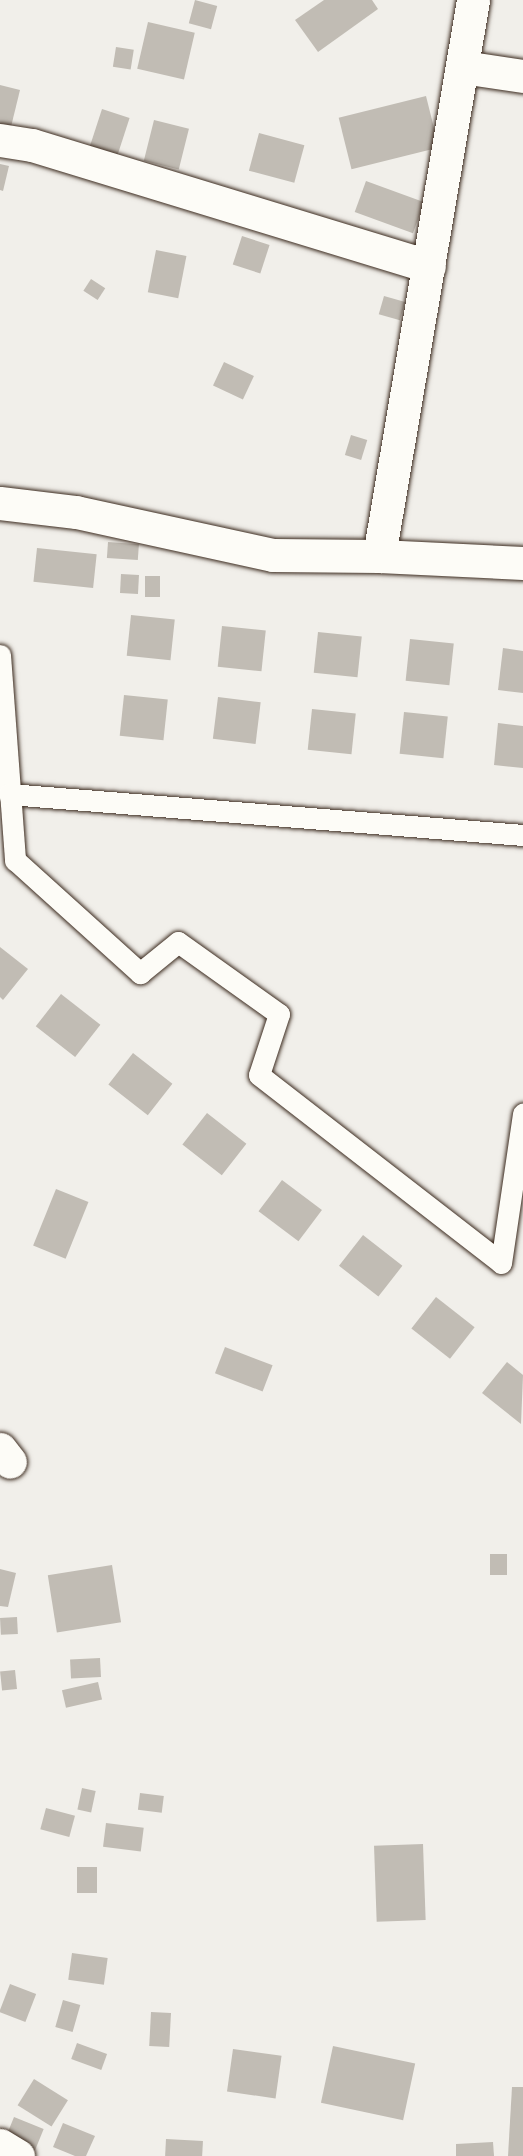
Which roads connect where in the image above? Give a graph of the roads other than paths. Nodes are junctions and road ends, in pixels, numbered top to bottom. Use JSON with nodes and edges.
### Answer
{"nodes":[{"id":1,"x":473,"y":0,"type":"edge"},
{"id":2,"x":463,"y":68,"type":"junction"},
{"id":3,"x":523,"y":76,"type":"edge"},
{"id":4,"x":0,"y":140,"type":"edge"},
{"id":5,"x":429,"y":266,"type":"junction"},
{"id":6,"x":0,"y":503,"type":"edge"},
{"id":7,"x":379,"y":556,"type":"junction"},
{"id":8,"x":523,"y":564,"type":"edge"},
{"id":9,"x":0,"y":655,"type":"edge"},
{"id":10,"x":9,"y":794,"type":"junction"},
{"id":11,"x":523,"y":835,"type":"edge"},
{"id":12,"x":523,"y":1114,"type":"edge"},
{"id":13,"x":0,"y":2145,"type":"edge"},
{"id":14,"x":18,"y":2156,"type":"edge"}],
"edges":[{"from":1,"to":2,"type":"street"},
{"from":2,"to":3,"type":"street"},
{"from":2,"to":5,"type":"street"},
{"from":4,"to":5,"type":"street"},
{"from":5,"to":7,"type":"street"},
{"from":6,"to":7,"type":"street"},
{"from":7,"to":8,"type":"street"},
{"from":9,"to":10,"type":"lane"},
{"from":10,"to":11,"type":"lane"},
{"from":10,"to":12,"type":"lane"},
{"from":13,"to":14,"type":"street"}]}
